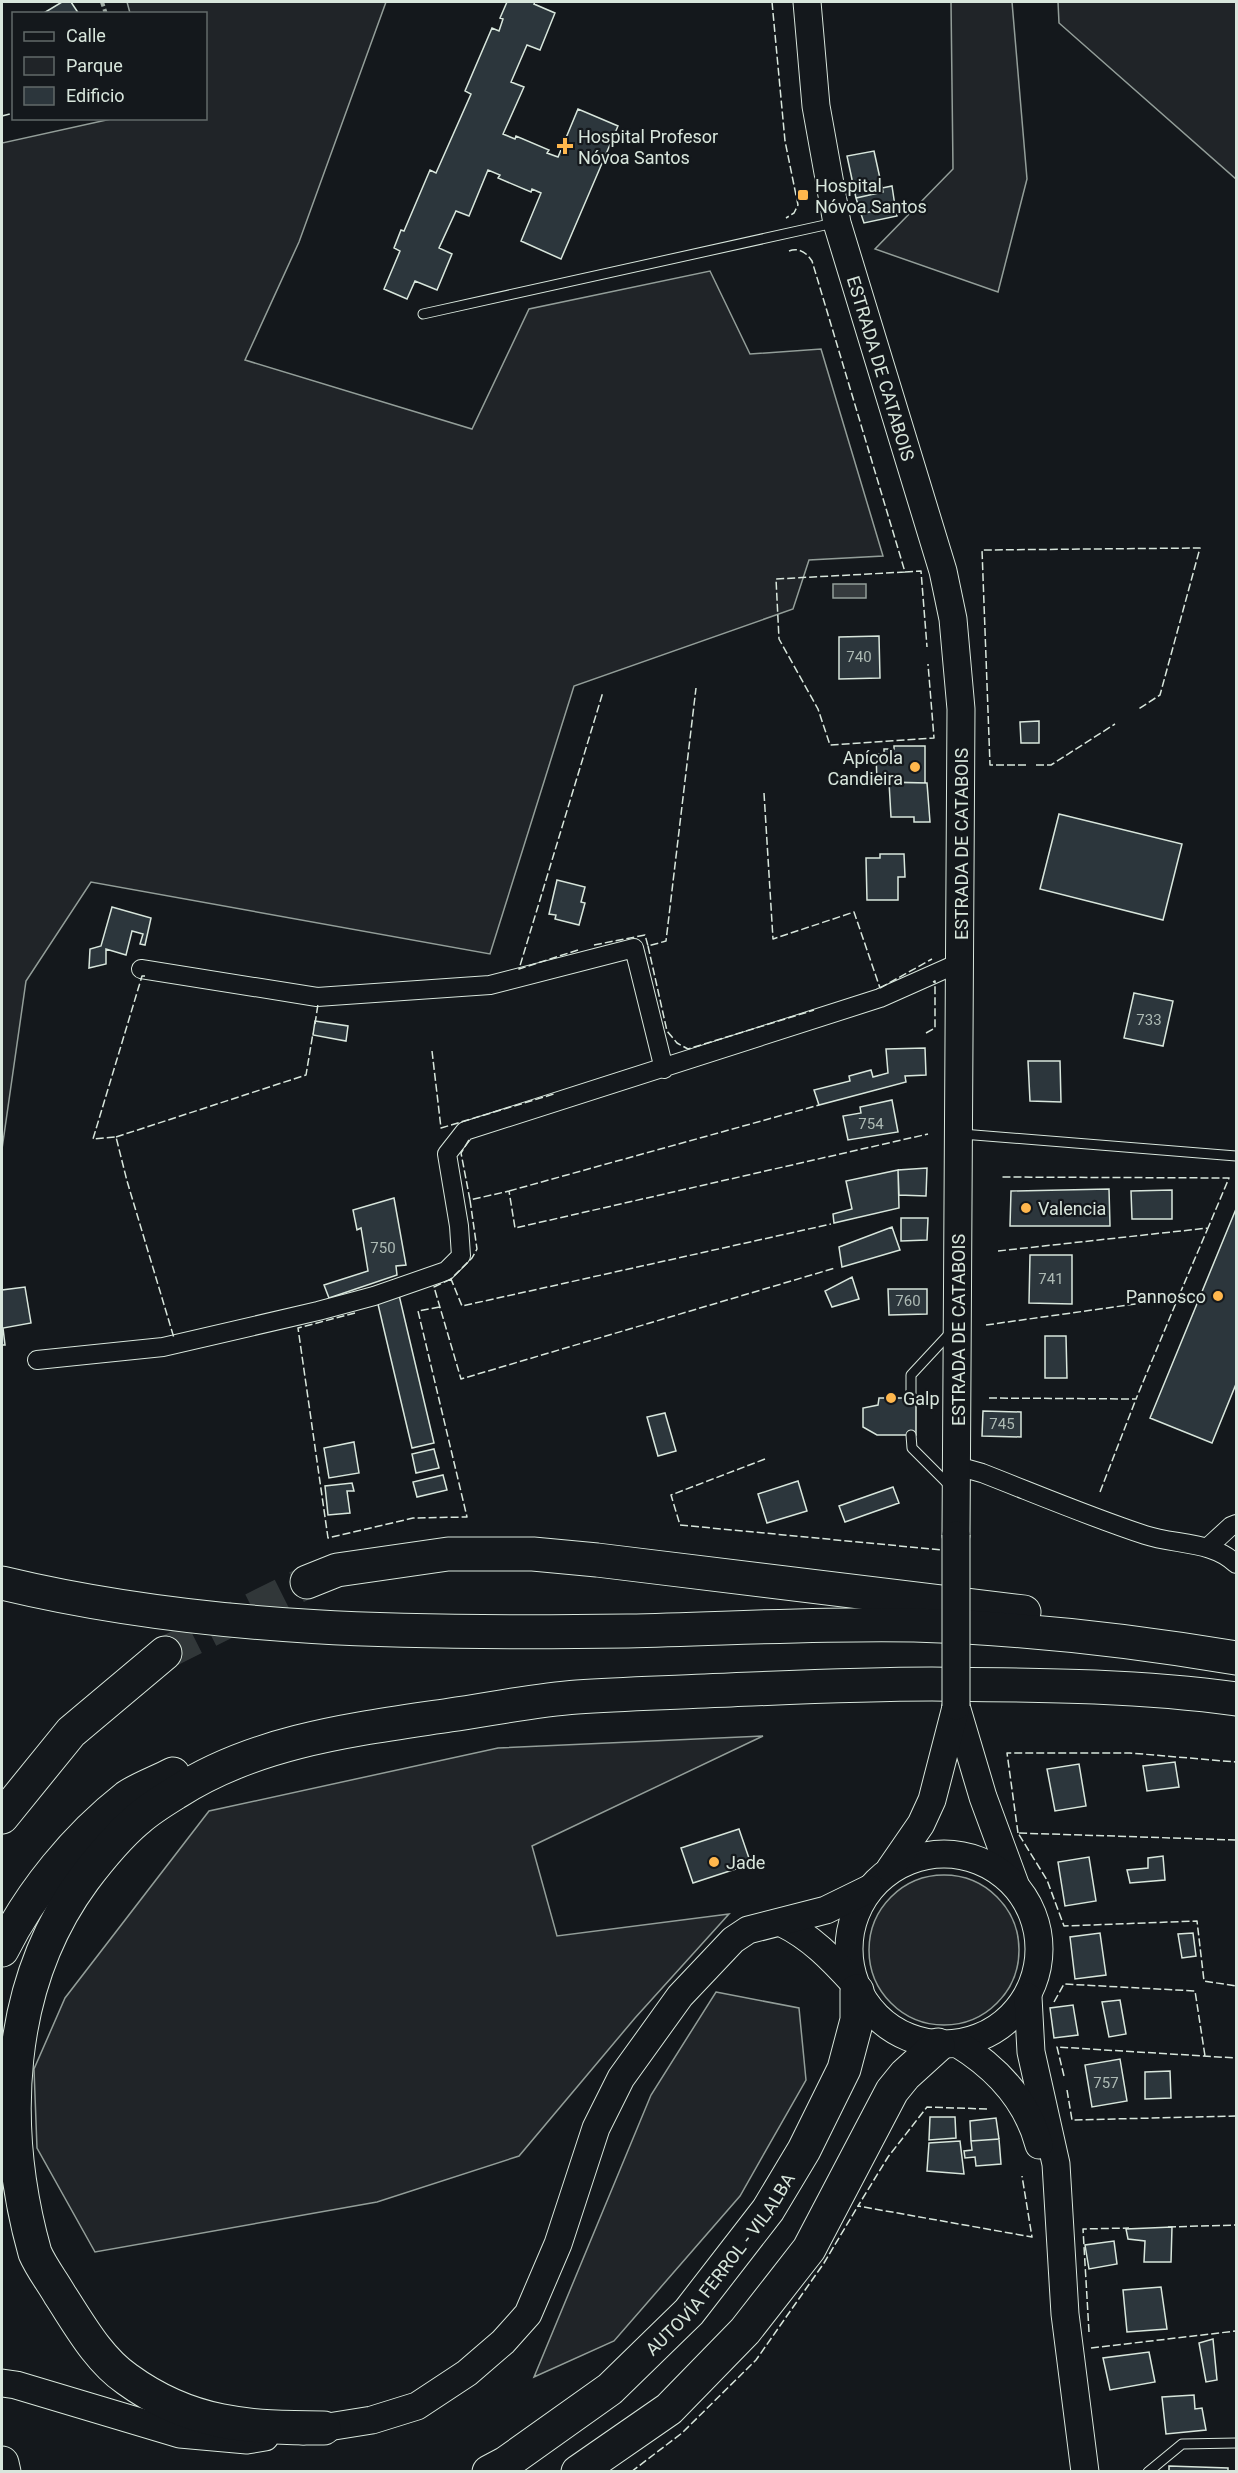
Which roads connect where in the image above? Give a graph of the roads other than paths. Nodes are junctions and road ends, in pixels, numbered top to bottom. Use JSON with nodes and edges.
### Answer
{"nodes":[{"id":1,"x":807,"y":2,"type":"edge"},
{"id":2,"x":837,"y":223,"type":"junction"},
{"id":3,"x":423,"y":314,"type":"dead end"},
{"id":4,"x":961,"y":962,"type":"junction"},
{"id":5,"x":141,"y":969,"type":"dead end"},
{"id":6,"x":664,"y":1069,"type":"junction"},
{"id":7,"x":960,"y":1134,"type":"junction"},
{"id":8,"x":1236,"y":1156,"type":"edge"},
{"id":9,"x":957,"y":1324,"type":"junction"},
{"id":10,"x":37,"y":1360,"type":"dead end"},
{"id":11,"x":911,"y":1398,"type":"dead end"},
{"id":12,"x":911,"y":1435,"type":"dead end"},
{"id":13,"x":957,"y":1466,"type":"junction"},
{"id":14,"x":957,"y":1493,"type":"junction"},
{"id":15,"x":1236,"y":1524,"type":"edge"},
{"id":16,"x":1207,"y":1548,"type":"junction"},
{"id":17,"x":1236,"y":1564,"type":"edge"},
{"id":18,"x":307,"y":1582,"type":"tunnel mouth"},
{"id":19,"x":2,"y":1583,"type":"edge"},
{"id":20,"x":165,"y":1653,"type":"tunnel mouth"},
{"id":21,"x":1236,"y":1656,"type":"edge"},
{"id":22,"x":573,"y":1697,"type":"junction"},
{"id":23,"x":1236,"y":1699,"type":"edge"},
{"id":24,"x":956,"y":1706,"type":"junction"},
{"id":25,"x":2,"y":1817,"type":"edge"},
{"id":26,"x":879,"y":1880,"type":"junction"},
{"id":27,"x":1016,"y":1885,"type":"junction"},
{"id":28,"x":783,"y":1923,"type":"junction"},
{"id":29,"x":2,"y":1950,"type":"edge"},
{"id":30,"x":855,"y":1987,"type":"junction"},
{"id":31,"x":1028,"y":1997,"type":"junction"},
{"id":32,"x":948,"y":2044,"type":"junction"},
{"id":33,"x":1061,"y":2252,"type":"junction"},
{"id":34,"x":2,"y":2383,"type":"edge"},
{"id":35,"x":324,"y":2428,"type":"junction"},
{"id":36,"x":1236,"y":2443,"type":"edge"},
{"id":37,"x":2,"y":2463,"type":"edge"},
{"id":38,"x":4,"y":2472,"type":"edge"},
{"id":39,"x":489,"y":2472,"type":"edge"},
{"id":40,"x":578,"y":2472,"type":"edge"},
{"id":41,"x":1085,"y":2472,"type":"edge"},
{"id":42,"x":1148,"y":2472,"type":"edge"}],
"edges":[{"from":1,"to":2,"type":"main road","name":"ESTRADA DE CATABOIS"},
{"from":2,"to":3,"type":"lane"},
{"from":2,"to":4,"type":"main road","name":"ESTRADA DE CATABOIS"},
{"from":4,"to":6,"type":"street"},
{"from":4,"to":7,"type":"main road","name":"ESTRADA DE CATABOIS"},
{"from":5,"to":6,"type":"street"},
{"from":6,"to":10,"type":"street"},
{"from":7,"to":8,"type":"lane"},
{"from":7,"to":9,"type":"main road","name":"ESTRADA DE CATABOIS"},
{"from":9,"to":11,"type":"lane"},
{"from":9,"to":13,"type":"main road","name":"ESTRADA DE CATABOIS"},
{"from":12,"to":14,"type":"lane"},
{"from":13,"to":14,"type":"main road","name":"ESTRADA DE CATABOIS"},
{"from":13,"to":16,"type":"street"},
{"from":14,"to":24,"type":"main road","name":"ESTRADA DE CATABOIS","bridge":true},
{"from":15,"to":16,"type":"street"},
{"from":16,"to":17,"type":"street"},
{"from":18,"to":21,"type":"highway"},
{"from":19,"to":21,"type":"highway"},
{"from":20,"to":25,"type":"highway"},
{"from":22,"to":23,"type":"highway"},
{"from":22,"to":29,"type":"highway"},
{"from":22,"to":35,"type":"highway"},
{"from":24,"to":26,"type":"main road"},
{"from":24,"to":27,"type":"main road"},
{"from":26,"to":27,"type":"main road"},
{"from":26,"to":28,"type":"main road"},
{"from":26,"to":30,"type":"main road"},
{"from":27,"to":31,"type":"main road"},
{"from":28,"to":30,"type":"main road"},
{"from":28,"to":35,"type":"main road"},
{"from":30,"to":32,"type":"main road"},
{"from":30,"to":39,"type":"highway","name":"AUTOVÍA FERROL - VILALBA"},
{"from":31,"to":32,"type":"main road"},
{"from":31,"to":33,"type":"main road"},
{"from":32,"to":33,"type":"main road"},
{"from":32,"to":40,"type":"highway"},
{"from":33,"to":41,"type":"main road"},
{"from":34,"to":35,"type":"main road"},
{"from":36,"to":42,"type":"lane"},
{"from":37,"to":38,"type":"highway"}]}
